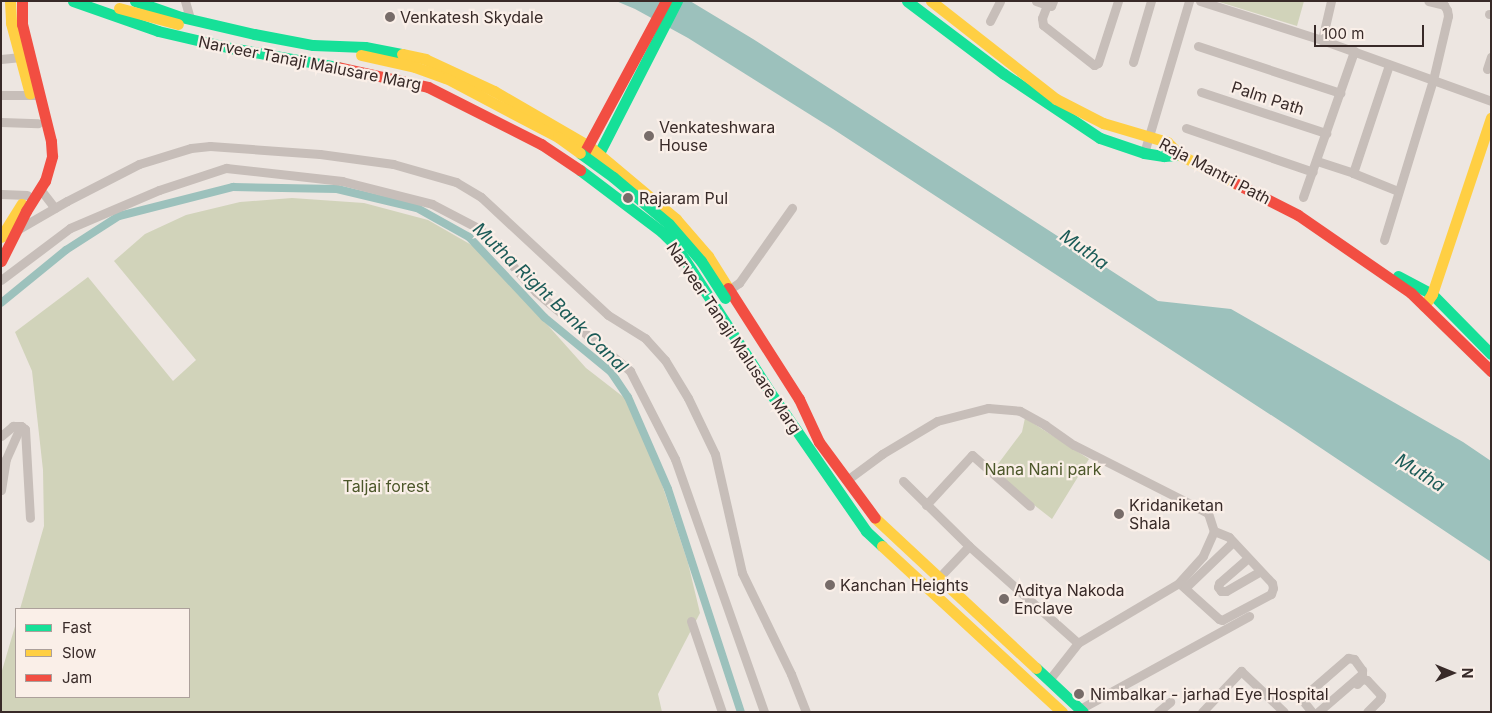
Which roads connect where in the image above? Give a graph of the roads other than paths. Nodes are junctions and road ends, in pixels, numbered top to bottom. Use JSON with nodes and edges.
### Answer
{"nodes":[{"id":1,"x":10,"y":1,"type":"edge"},
{"id":2,"x":22,"y":1,"type":"edge"},
{"id":3,"x":73,"y":1,"type":"edge"},
{"id":4,"x":102,"y":1,"type":"edge"},
{"id":5,"x":135,"y":1,"type":"edge"},
{"id":6,"x":185,"y":1,"type":"edge"},
{"id":7,"x":666,"y":1,"type":"edge"},
{"id":8,"x":677,"y":1,"type":"edge"},
{"id":9,"x":907,"y":1,"type":"edge"},
{"id":10,"x":931,"y":1,"type":"edge"},
{"id":11,"x":1000,"y":1,"type":"edge"},
{"id":12,"x":1036,"y":1,"type":"edge"},
{"id":13,"x":1118,"y":1,"type":"edge"},
{"id":14,"x":1150,"y":1,"type":"edge"},
{"id":15,"x":1189,"y":1,"type":"edge"},
{"id":16,"x":1200,"y":1,"type":"edge"},
{"id":17,"x":1331,"y":1,"type":"edge"},
{"id":18,"x":1428,"y":1,"type":"edge"},
{"id":19,"x":1050,"y":3,"type":"edge"},
{"id":20,"x":190,"y":19,"type":"junction"},
{"id":21,"x":990,"y":22,"type":"dead end"},
{"id":22,"x":1322,"y":40,"type":"junction"},
{"id":23,"x":313,"y":45,"type":"junction"},
{"id":24,"x":1198,"y":46,"type":"dead end"},
{"id":25,"x":1354,"y":51,"type":"junction"},
{"id":26,"x":20,"y":57,"type":"junction"},
{"id":27,"x":1491,"y":57,"type":"edge"},
{"id":28,"x":1,"y":59,"type":"edge"},
{"id":29,"x":1133,"y":62,"type":"dead end"},
{"id":30,"x":1389,"y":65,"type":"junction"},
{"id":31,"x":1487,"y":70,"type":"dead end"},
{"id":32,"x":366,"y":72,"type":"junction"},
{"id":33,"x":1433,"y":80,"type":"junction"},
{"id":34,"x":1201,"y":92,"type":"dead end"},
{"id":35,"x":623,"y":93,"type":"junction"},
{"id":36,"x":1340,"y":93,"type":"junction"},
{"id":37,"x":1,"y":95,"type":"edge"},
{"id":38,"x":35,"y":95,"type":"junction"},
{"id":39,"x":1491,"y":100,"type":"edge"},
{"id":40,"x":1491,"y":118,"type":"edge"},
{"id":41,"x":1,"y":122,"type":"edge"},
{"id":42,"x":38,"y":123,"type":"junction"},
{"id":43,"x":1186,"y":128,"type":"dead end"},
{"id":44,"x":1326,"y":133,"type":"junction"},
{"id":45,"x":1149,"y":137,"type":"junction"},
{"id":46,"x":589,"y":146,"type":"junction"},
{"id":47,"x":1144,"y":153,"type":"junction"},
{"id":48,"x":599,"y":154,"type":"junction"},
{"id":49,"x":1180,"y":155,"type":"junction"},
{"id":50,"x":1317,"y":161,"type":"junction"},
{"id":51,"x":576,"y":167,"type":"junction"},
{"id":52,"x":1313,"y":172,"type":"junction"},
{"id":53,"x":1353,"y":173,"type":"junction"},
{"id":54,"x":587,"y":176,"type":"junction"},
{"id":55,"x":40,"y":189,"type":"junction"},
{"id":56,"x":1398,"y":191,"type":"junction"},
{"id":57,"x":1,"y":194,"type":"edge"},
{"id":58,"x":27,"y":195,"type":"junction"},
{"id":59,"x":1303,"y":198,"type":"dead end"},
{"id":60,"x":55,"y":208,"type":"junction"},
{"id":61,"x":792,"y":208,"type":"dead end"},
{"id":62,"x":6,"y":230,"type":"edge"},
{"id":63,"x":1384,"y":240,"type":"dead end"},
{"id":64,"x":1,"y":242,"type":"edge"},
{"id":65,"x":1,"y":261,"type":"edge"},
{"id":66,"x":1372,"y":265,"type":"junction"},
{"id":67,"x":1,"y":280,"type":"edge"},
{"id":68,"x":727,"y":294,"type":"junction"},
{"id":69,"x":1432,"y":294,"type":"junction"},
{"id":70,"x":1424,"y":306,"type":"junction"},
{"id":71,"x":1491,"y":354,"type":"edge"},
{"id":72,"x":1491,"y":371,"type":"edge"},
{"id":73,"x":21,"y":426,"type":"junction"},
{"id":74,"x":1,"y":436,"type":"edge"},
{"id":75,"x":847,"y":480,"type":"junction"},
{"id":76,"x":903,"y":481,"type":"dead end"},
{"id":77,"x":1,"y":490,"type":"edge"},
{"id":78,"x":926,"y":505,"type":"junction"},
{"id":79,"x":1030,"y":506,"type":"dead end"},
{"id":80,"x":30,"y":518,"type":"dead end"},
{"id":81,"x":1214,"y":531,"type":"junction"},
{"id":82,"x":1234,"y":542,"type":"junction"},
{"id":83,"x":970,"y":546,"type":"junction"},
{"id":84,"x":1248,"y":558,"type":"junction"},
{"id":85,"x":1260,"y":571,"type":"junction"},
{"id":86,"x":938,"y":579,"type":"junction"},
{"id":87,"x":1182,"y":586,"type":"junction"},
{"id":88,"x":928,"y":589,"type":"junction"},
{"id":89,"x":1249,"y":616,"type":"dead end"},
{"id":90,"x":691,"y":621,"type":"dead end"},
{"id":91,"x":1078,"y":643,"type":"junction"},
{"id":92,"x":1049,"y":680,"type":"junction"},
{"id":93,"x":1170,"y":702,"type":"dead end"},
{"id":94,"x":1082,"y":711,"type":"edge"},
{"id":95,"x":722,"y":712,"type":"edge"},
{"id":96,"x":764,"y":712,"type":"edge"},
{"id":97,"x":806,"y":712,"type":"edge"},
{"id":98,"x":1062,"y":712,"type":"edge"},
{"id":99,"x":1158,"y":712,"type":"edge"},
{"id":100,"x":1202,"y":712,"type":"edge"},
{"id":101,"x":1284,"y":712,"type":"edge"},
{"id":102,"x":1312,"y":712,"type":"edge"},
{"id":103,"x":1318,"y":712,"type":"edge"},
{"id":104,"x":1328,"y":712,"type":"edge"},
{"id":105,"x":1367,"y":712,"type":"edge"}],
"edges":[{"from":1,"to":26,"type":"main road"},
{"from":2,"to":38,"type":"main road"},
{"from":3,"to":32,"type":"main road","name":"Narveer Tanaji Malusare Marg"},
{"from":4,"to":32,"type":"main road"},
{"from":5,"to":20,"type":"main road","name":"Narveer Tanaji Malusare Marg"},
{"from":6,"to":20,"type":"street"},
{"from":7,"to":35,"type":"main road"},
{"from":8,"to":35,"type":"main road"},
{"from":9,"to":47,"type":"main road"},
{"from":10,"to":45,"type":"main road","name":"Raja Mantri Path"},
{"from":11,"to":21,"type":"street"},
{"from":12,"to":19,"type":"street"},
{"from":13,"to":19,"type":"street"},
{"from":14,"to":29,"type":"street"},
{"from":15,"to":45,"type":"street"},
{"from":16,"to":22,"type":"street"},
{"from":17,"to":22,"type":"street"},
{"from":18,"to":33,"type":"street"},
{"from":20,"to":23,"type":"main road","name":"Narveer Tanaji Malusare Marg"},
{"from":22,"to":25,"type":"street"},
{"from":23,"to":46,"type":"main road","name":"Narveer Tanaji Malusare Marg"},
{"from":23,"to":68,"type":"main road","name":"Narveer Tanaji Malusare Marg","bridge":true},
{"from":24,"to":36,"type":"street"},
{"from":25,"to":30,"type":"street"},
{"from":25,"to":36,"type":"street"},
{"from":26,"to":28,"type":"street"},
{"from":26,"to":38,"type":"main road"},
{"from":27,"to":31,"type":"street"},
{"from":30,"to":33,"type":"street"},
{"from":30,"to":53,"type":"street"},
{"from":32,"to":51,"type":"main road","name":"Narveer Tanaji Malusare Marg"},
{"from":33,"to":39,"type":"street"},
{"from":33,"to":56,"type":"street"},
{"from":34,"to":44,"type":"street","name":"Palm Path"},
{"from":35,"to":46,"type":"main road"},
{"from":35,"to":48,"type":"main road"},
{"from":36,"to":44,"type":"street"},
{"from":37,"to":38,"type":"street"},
{"from":38,"to":42,"type":"main road"},
{"from":38,"to":55,"type":"main road"},
{"from":40,"to":69,"type":"main road"},
{"from":41,"to":42,"type":"street"},
{"from":42,"to":58,"type":"main road"},
{"from":43,"to":52,"type":"street"},
{"from":44,"to":50,"type":"street"},
{"from":45,"to":47,"type":"street"},
{"from":45,"to":49,"type":"main road","name":"Raja Mantri Path"},
{"from":46,"to":48,"type":"main road","name":"Narveer Tanaji Malusare Marg"},
{"from":46,"to":51,"type":"main road"},
{"from":47,"to":49,"type":"main road"},
{"from":48,"to":54,"type":"main road"},
{"from":48,"to":68,"type":"main road","name":"Narveer Tanaji Malusare Marg"},
{"from":49,"to":66,"type":"main road","name":"Raja Mantri Path"},
{"from":50,"to":52,"type":"street"},
{"from":50,"to":53,"type":"street"},
{"from":51,"to":54,"type":"main road","name":"Narveer Tanaji Malusare Marg"},
{"from":52,"to":59,"type":"street"},
{"from":53,"to":56,"type":"street"},
{"from":54,"to":88,"type":"main road","name":"Narveer Tanaji Malusare Marg"},
{"from":55,"to":60,"type":"street"},
{"from":55,"to":62,"type":"main road"},
{"from":56,"to":63,"type":"street"},
{"from":57,"to":58,"type":"street"},
{"from":58,"to":62,"type":"main road"},
{"from":60,"to":62,"type":"street"},
{"from":60,"to":97,"type":"street"},
{"from":61,"to":68,"type":"street"},
{"from":62,"to":64,"type":"main road"},
{"from":62,"to":65,"type":"main road"},
{"from":66,"to":69,"type":"main road","name":"Raja Mantri Path"},
{"from":66,"to":70,"type":"main road","name":"Raja Mantri Path"},
{"from":67,"to":96,"type":"street"},
{"from":68,"to":75,"type":"main road","name":"Narveer Tanaji Malusare Marg"},
{"from":69,"to":70,"type":"main road"},
{"from":69,"to":71,"type":"main road","name":"Raja Mantri Path"},
{"from":70,"to":72,"type":"main road","name":"Raja Mantri Path"},
{"from":73,"to":74,"type":"street"},
{"from":73,"to":77,"type":"street"},
{"from":73,"to":80,"type":"street"},
{"from":75,"to":81,"type":"street"},
{"from":75,"to":86,"type":"main road","name":"Narveer Tanaji Malusare Marg"},
{"from":76,"to":78,"type":"street"},
{"from":78,"to":79,"type":"street"},
{"from":78,"to":83,"type":"street"},
{"from":81,"to":82,"type":"street"},
{"from":81,"to":87,"type":"street"},
{"from":82,"to":84,"type":"street"},
{"from":82,"to":87,"type":"street"},
{"from":83,"to":86,"type":"street"},
{"from":83,"to":91,"type":"street"},
{"from":84,"to":85,"type":"street"},
{"from":84,"to":85,"type":"street"},
{"from":85,"to":87,"type":"street"},
{"from":86,"to":88,"type":"street"},
{"from":86,"to":92,"type":"main road","name":"Narveer Tanaji Malusare Marg"},
{"from":87,"to":91,"type":"street"},
{"from":88,"to":98,"type":"main road","name":"Narveer Tanaji Malusare Marg"},
{"from":89,"to":94,"type":"street"},
{"from":90,"to":95,"type":"street"},
{"from":91,"to":92,"type":"street"},
{"from":92,"to":94,"type":"main road","name":"Narveer Tanaji Malusare Marg"},
{"from":93,"to":99,"type":"street"},
{"from":100,"to":101,"type":"street"},
{"from":102,"to":103,"type":"street"},
{"from":104,"to":105,"type":"street"}]}
